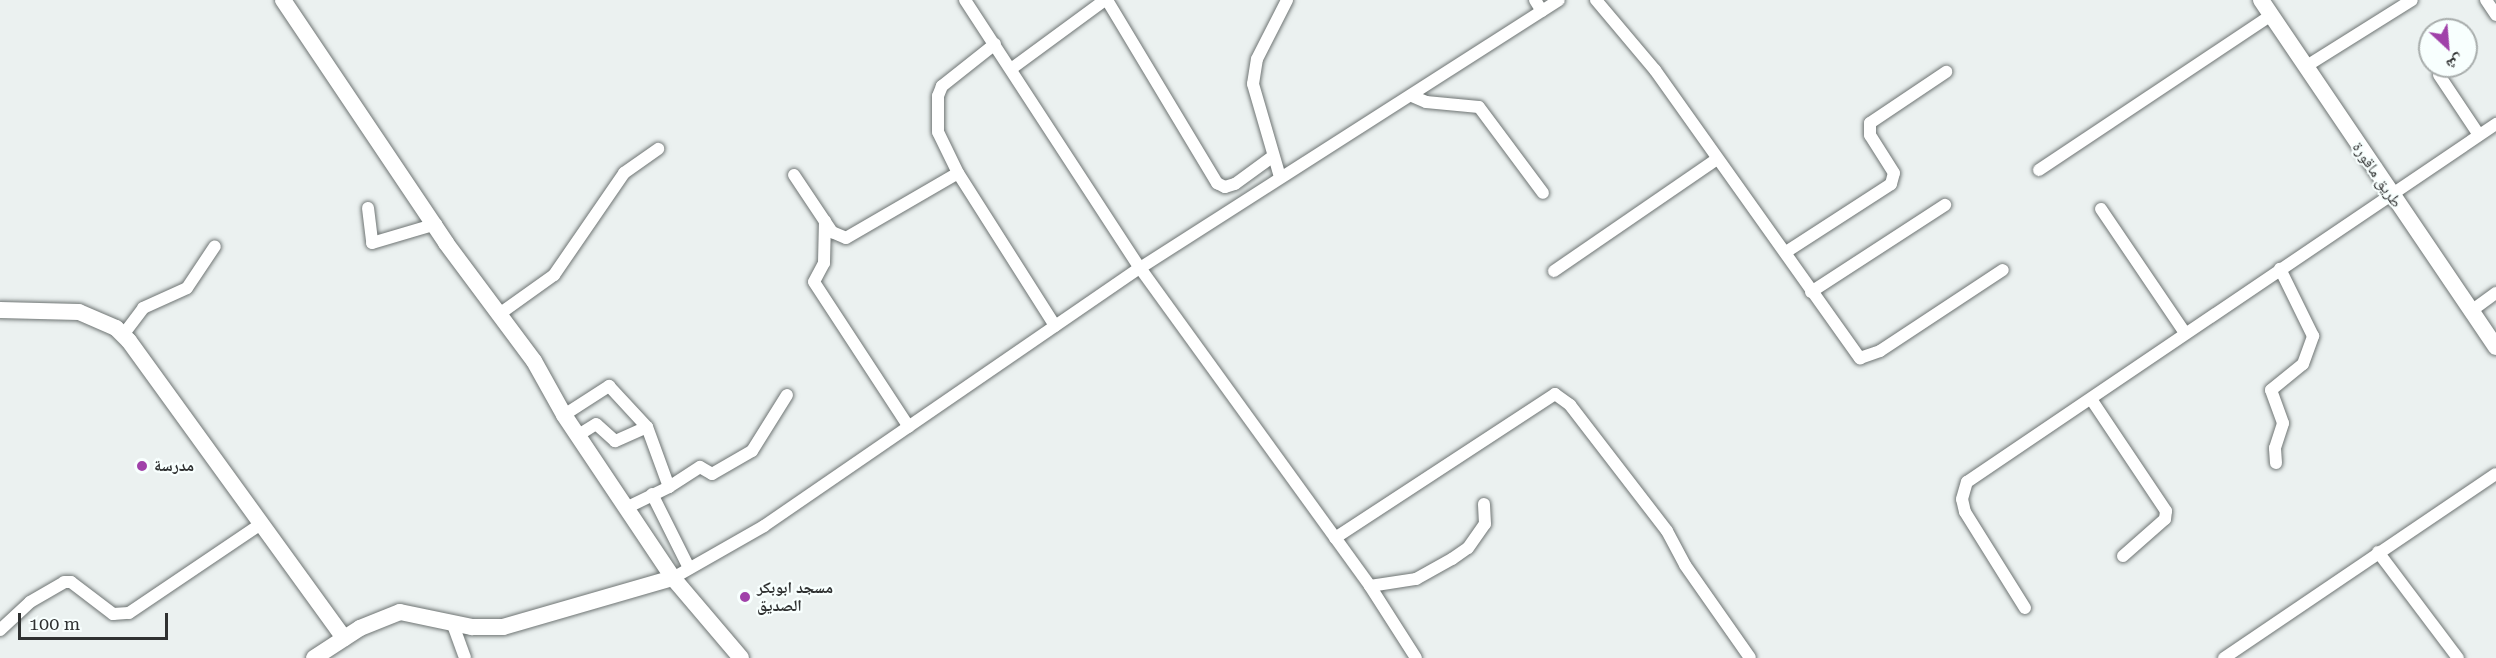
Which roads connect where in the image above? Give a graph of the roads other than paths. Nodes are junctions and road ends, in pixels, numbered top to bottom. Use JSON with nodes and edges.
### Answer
{"nodes":[{"id":1,"x":283,"y":0,"type":"edge"},
{"id":2,"x":965,"y":0,"type":"edge"},
{"id":3,"x":1106,"y":0,"type":"edge"},
{"id":4,"x":1287,"y":0,"type":"edge"},
{"id":5,"x":1559,"y":0,"type":"edge"},
{"id":6,"x":1596,"y":0,"type":"edge"},
{"id":7,"x":2261,"y":0,"type":"edge"},
{"id":8,"x":2412,"y":0,"type":"edge"},
{"id":9,"x":2486,"y":0,"type":"edge"},
{"id":10,"x":1538,"y":5,"type":"edge"},
{"id":11,"x":2271,"y":15,"type":"junction"},
{"id":12,"x":2496,"y":15,"type":"edge"},
{"id":13,"x":995,"y":45,"type":"junction"},
{"id":14,"x":2305,"y":67,"type":"junction"},
{"id":15,"x":1011,"y":69,"type":"junction"},
{"id":16,"x":1946,"y":72,"type":"dead end"},
{"id":17,"x":2441,"y":78,"type":"edge"},
{"id":18,"x":1412,"y":96,"type":"junction"},
{"id":19,"x":2496,"y":124,"type":"edge"},
{"id":20,"x":2479,"y":135,"type":"junction"},
{"id":21,"x":658,"y":149,"type":"dead end"},
{"id":22,"x":1272,"y":157,"type":"junction"},
{"id":23,"x":1717,"y":159,"type":"junction"},
{"id":24,"x":2039,"y":170,"type":"dead end"},
{"id":25,"x":958,"y":173,"type":"junction"},
{"id":26,"x":794,"y":175,"type":"dead end"},
{"id":27,"x":1280,"y":177,"type":"junction"},
{"id":28,"x":1544,"y":193,"type":"dead end"},
{"id":29,"x":2390,"y":194,"type":"junction"},
{"id":30,"x":1945,"y":206,"type":"dead end"},
{"id":31,"x":368,"y":208,"type":"dead end"},
{"id":32,"x":2101,"y":209,"type":"dead end"},
{"id":33,"x":825,"y":221,"type":"junction"},
{"id":34,"x":436,"y":224,"type":"junction"},
{"id":35,"x":215,"y":246,"type":"dead end"},
{"id":36,"x":1786,"y":252,"type":"junction"},
{"id":37,"x":1140,"y":268,"type":"junction"},
{"id":38,"x":2280,"y":269,"type":"junction"},
{"id":39,"x":2003,"y":270,"type":"dead end"},
{"id":40,"x":1554,"y":272,"type":"dead end"},
{"id":41,"x":1811,"y":292,"type":"junction"},
{"id":42,"x":2496,"y":293,"type":"edge"},
{"id":43,"x":0,"y":310,"type":"edge"},
{"id":44,"x":2471,"y":311,"type":"junction"},
{"id":45,"x":498,"y":315,"type":"junction"},
{"id":46,"x":1055,"y":326,"type":"junction"},
{"id":47,"x":2185,"y":333,"type":"junction"},
{"id":48,"x":123,"y":335,"type":"junction"},
{"id":49,"x":2496,"y":347,"type":"edge"},
{"id":50,"x":787,"y":395,"type":"dead end"},
{"id":51,"x":2091,"y":399,"type":"junction"},
{"id":52,"x":564,"y":415,"type":"junction"},
{"id":53,"x":647,"y":427,"type":"junction"},
{"id":54,"x":909,"y":427,"type":"junction"},
{"id":55,"x":580,"y":434,"type":"junction"},
{"id":56,"x":2276,"y":462,"type":"dead end"},
{"id":57,"x":2496,"y":474,"type":"edge"},
{"id":58,"x":669,"y":487,"type":"junction"},
{"id":59,"x":652,"y":494,"type":"junction"},
{"id":60,"x":1484,"y":504,"type":"dead end"},
{"id":61,"x":628,"y":507,"type":"junction"},
{"id":62,"x":261,"y":524,"type":"junction"},
{"id":63,"x":1335,"y":538,"type":"junction"},
{"id":64,"x":2378,"y":552,"type":"junction"},
{"id":65,"x":2123,"y":556,"type":"dead end"},
{"id":66,"x":689,"y":568,"type":"junction"},
{"id":67,"x":674,"y":578,"type":"junction"},
{"id":68,"x":1370,"y":586,"type":"junction"},
{"id":69,"x":2025,"y":608,"type":"dead end"},
{"id":70,"x":452,"y":622,"type":"junction"},
{"id":71,"x":0,"y":630,"type":"edge"},
{"id":72,"x":344,"y":638,"type":"junction"},
{"id":73,"x":314,"y":658,"type":"edge"},
{"id":74,"x":465,"y":658,"type":"edge"},
{"id":75,"x":741,"y":658,"type":"edge"},
{"id":76,"x":1416,"y":658,"type":"edge"},
{"id":77,"x":1750,"y":658,"type":"edge"},
{"id":78,"x":2224,"y":658,"type":"edge"},
{"id":79,"x":2458,"y":658,"type":"edge"}],
"edges":[{"from":1,"to":34,"type":"street"},
{"from":2,"to":13,"type":"street"},
{"from":3,"to":15,"type":"street"},
{"from":3,"to":22,"type":"street"},
{"from":4,"to":22,"type":"street"},
{"from":5,"to":10,"type":"street"},
{"from":6,"to":23,"type":"street"},
{"from":7,"to":11,"type":"street","name":"طريق ماقورة"},
{"from":8,"to":14,"type":"street"},
{"from":9,"to":12,"type":"street"},
{"from":10,"to":18,"type":"street"},
{"from":11,"to":14,"type":"street","name":"طريق ماقورة"},
{"from":11,"to":24,"type":"street"},
{"from":13,"to":15,"type":"street"},
{"from":13,"to":25,"type":"street"},
{"from":14,"to":29,"type":"street","name":"طريق ماقورة"},
{"from":15,"to":37,"type":"street"},
{"from":16,"to":36,"type":"street"},
{"from":17,"to":20,"type":"street"},
{"from":18,"to":27,"type":"street"},
{"from":18,"to":28,"type":"street"},
{"from":19,"to":20,"type":"street"},
{"from":20,"to":29,"type":"street"},
{"from":21,"to":45,"type":"street"},
{"from":22,"to":27,"type":"street"},
{"from":23,"to":36,"type":"street"},
{"from":23,"to":40,"type":"street"},
{"from":25,"to":33,"type":"street"},
{"from":25,"to":46,"type":"street"},
{"from":26,"to":33,"type":"street"},
{"from":27,"to":37,"type":"street"},
{"from":29,"to":38,"type":"street"},
{"from":29,"to":44,"type":"street","name":"طريق ماقورة"},
{"from":30,"to":41,"type":"street"},
{"from":31,"to":34,"type":"street"},
{"from":32,"to":47,"type":"street"},
{"from":33,"to":54,"type":"street"},
{"from":34,"to":45,"type":"street"},
{"from":35,"to":48,"type":"street"},
{"from":36,"to":41,"type":"street"},
{"from":37,"to":46,"type":"street"},
{"from":37,"to":63,"type":"street"},
{"from":38,"to":47,"type":"street"},
{"from":38,"to":56,"type":"street"},
{"from":39,"to":41,"type":"street"},
{"from":42,"to":44,"type":"street"},
{"from":43,"to":48,"type":"street"},
{"from":44,"to":49,"type":"street","name":"طريق ماقورة"},
{"from":45,"to":52,"type":"street"},
{"from":46,"to":54,"type":"street"},
{"from":47,"to":51,"type":"street"},
{"from":48,"to":62,"type":"street"},
{"from":50,"to":58,"type":"street"},
{"from":51,"to":65,"type":"street"},
{"from":51,"to":69,"type":"street"},
{"from":52,"to":53,"type":"street"},
{"from":52,"to":55,"type":"street"},
{"from":53,"to":55,"type":"street"},
{"from":53,"to":58,"type":"street"},
{"from":54,"to":66,"type":"street"},
{"from":55,"to":61,"type":"street"},
{"from":57,"to":64,"type":"street"},
{"from":58,"to":59,"type":"street"},
{"from":59,"to":61,"type":"street"},
{"from":59,"to":66,"type":"street"},
{"from":60,"to":68,"type":"street"},
{"from":61,"to":67,"type":"street"},
{"from":62,"to":71,"type":"street"},
{"from":62,"to":72,"type":"street"},
{"from":63,"to":68,"type":"street"},
{"from":63,"to":77,"type":"street"},
{"from":64,"to":78,"type":"street"},
{"from":64,"to":79,"type":"street"},
{"from":66,"to":67,"type":"street"},
{"from":67,"to":70,"type":"street"},
{"from":67,"to":75,"type":"street"},
{"from":68,"to":76,"type":"street"},
{"from":70,"to":72,"type":"street"},
{"from":70,"to":74,"type":"street"},
{"from":72,"to":73,"type":"street"}]}
